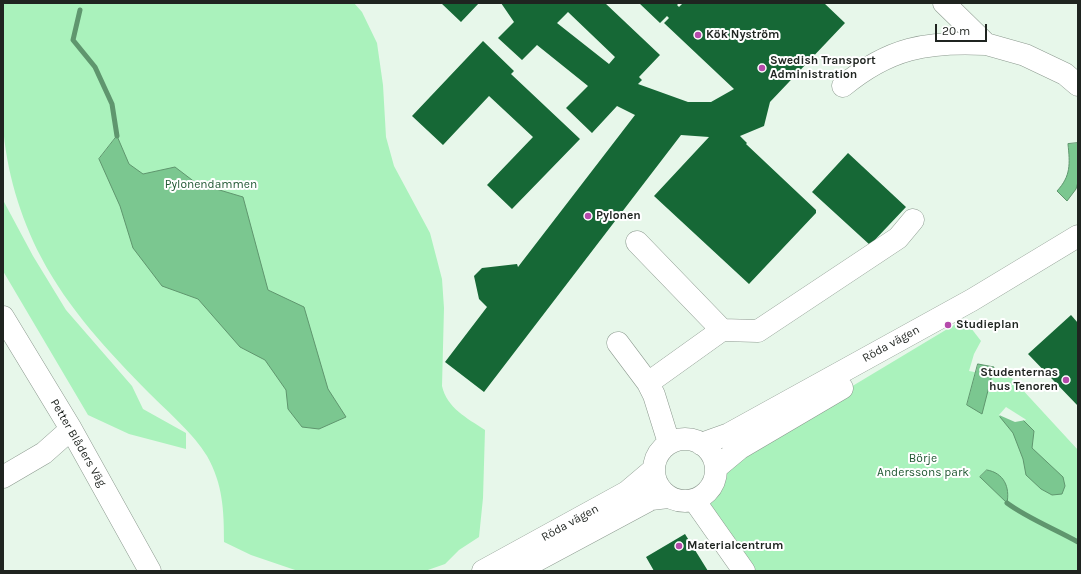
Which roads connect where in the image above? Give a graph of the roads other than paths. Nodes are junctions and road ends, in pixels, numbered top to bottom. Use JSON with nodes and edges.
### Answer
{"nodes":[{"id":1,"x":944,"y":3,"type":"edge"},
{"id":2,"x":986,"y":44,"type":"junction"},
{"id":3,"x":1078,"y":85,"type":"edge"},
{"id":4,"x":843,"y":86,"type":"dead end"},
{"id":5,"x":913,"y":220,"type":"dead end"},
{"id":6,"x":1078,"y":236,"type":"edge"},
{"id":7,"x":637,"y":242,"type":"dead end"},
{"id":8,"x":1078,"y":246,"type":"edge"},
{"id":9,"x":1036,"y":266,"type":"junction"},
{"id":10,"x":975,"y":304,"type":"junction"},
{"id":11,"x":3,"y":317,"type":"edge"},
{"id":12,"x":722,"y":330,"type":"junction"},
{"id":13,"x":618,"y":343,"type":"dead end"},
{"id":14,"x":648,"y":383,"type":"junction"},
{"id":15,"x":71,"y":429,"type":"junction"},
{"id":16,"x":669,"y":443,"type":"junction"},
{"id":17,"x":701,"y":444,"type":"junction"},
{"id":18,"x":716,"y":468,"type":"junction"},
{"id":19,"x":653,"y":470,"type":"junction"},
{"id":20,"x":3,"y":477,"type":"edge"},
{"id":21,"x":668,"y":497,"type":"junction"},
{"id":22,"x":694,"y":500,"type":"junction"},
{"id":23,"x":150,"y":571,"type":"edge"},
{"id":24,"x":483,"y":571,"type":"edge"},
{"id":25,"x":517,"y":571,"type":"edge"},
{"id":26,"x":744,"y":571,"type":"edge"}],
"edges":[{"from":1,"to":2,"type":"street"},
{"from":2,"to":3,"type":"street"},
{"from":2,"to":4,"type":"street"},
{"from":5,"to":12,"type":"street"},
{"from":6,"to":9,"type":"street","name":"Röda vägen"},
{"from":7,"to":12,"type":"street"},
{"from":8,"to":9,"type":"street","name":"Röda vägen"},
{"from":9,"to":10,"type":"street","name":"Röda vägen"},
{"from":10,"to":17,"type":"street","name":"Röda vägen"},
{"from":10,"to":18,"type":"street","name":"Röda vägen"},
{"from":11,"to":15,"type":"street","name":"Petter Blåders Väg"},
{"from":12,"to":14,"type":"street"},
{"from":13,"to":14,"type":"street"},
{"from":14,"to":16,"type":"street"},
{"from":15,"to":20,"type":"street"},
{"from":15,"to":23,"type":"street","name":"Petter Blåders Väg"},
{"from":16,"to":17,"type":"street"},
{"from":16,"to":19,"type":"street"},
{"from":17,"to":18,"type":"street"},
{"from":18,"to":22,"type":"street"},
{"from":19,"to":21,"type":"street"},
{"from":19,"to":24,"type":"street","name":"Röda vägen"},
{"from":21,"to":22,"type":"street"},
{"from":21,"to":25,"type":"street","name":"Röda vägen"},
{"from":22,"to":26,"type":"street"}]}
